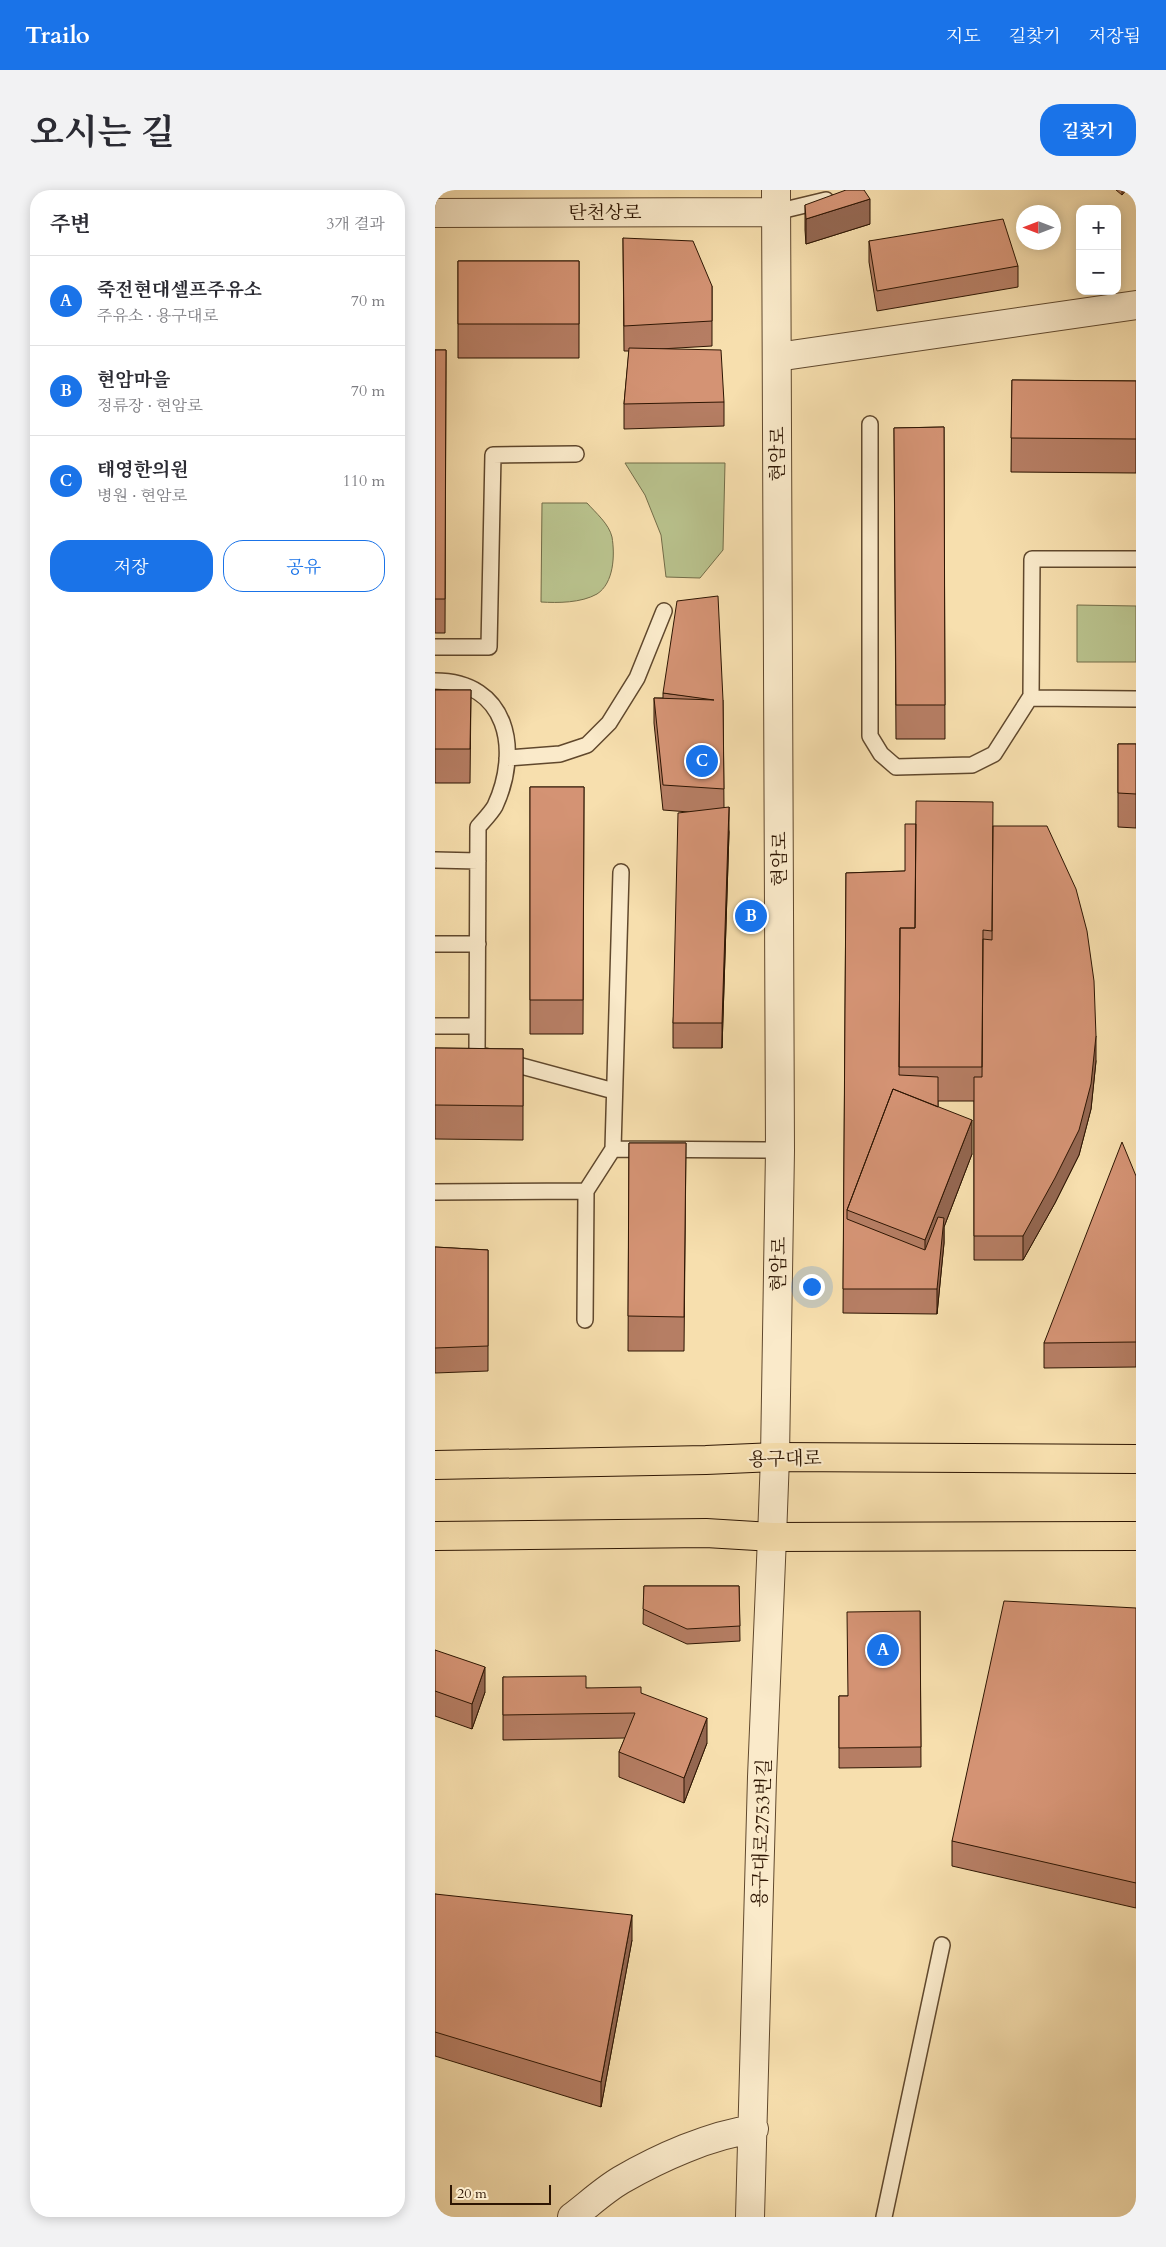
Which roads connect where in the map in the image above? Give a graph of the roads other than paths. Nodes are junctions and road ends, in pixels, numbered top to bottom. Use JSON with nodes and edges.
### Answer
{"nodes":[{"id":1,"x":838,"y":198,"type":"edge"},
{"id":2,"x":776,"y":201,"type":"edge"},
{"id":3,"x":435,"y":213,"type":"edge"},
{"id":4,"x":1136,"y":305,"type":"edge"},
{"id":5,"x":777,"y":357,"type":"junction"},
{"id":6,"x":870,"y":424,"type":"dead end"},
{"id":7,"x":576,"y":454,"type":"dead end"},
{"id":8,"x":1136,"y":559,"type":"edge"},
{"id":9,"x":664,"y":611,"type":"dead end"},
{"id":10,"x":435,"y":646,"type":"edge"},
{"id":11,"x":435,"y":681,"type":"edge"},
{"id":12,"x":1031,"y":696,"type":"junction"},
{"id":13,"x":1136,"y":699,"type":"edge"},
{"id":14,"x":507,"y":758,"type":"junction"},
{"id":15,"x":435,"y":860,"type":"edge"},
{"id":16,"x":478,"y":861,"type":"junction"},
{"id":17,"x":621,"y":872,"type":"dead end"},
{"id":18,"x":435,"y":944,"type":"edge"},
{"id":19,"x":478,"y":944,"type":"junction"},
{"id":20,"x":435,"y":1026,"type":"edge"},
{"id":21,"x":477,"y":1026,"type":"junction"},
{"id":22,"x":614,"y":1092,"type":"junction"},
{"id":23,"x":613,"y":1149,"type":"junction"},
{"id":24,"x":780,"y":1150,"type":"junction"},
{"id":25,"x":586,"y":1191,"type":"junction"},
{"id":26,"x":435,"y":1192,"type":"edge"},
{"id":27,"x":585,"y":1320,"type":"dead end"},
{"id":28,"x":775,"y":1457,"type":"junction"},
{"id":29,"x":1136,"y":1458,"type":"edge"},
{"id":30,"x":435,"y":1465,"type":"edge"},
{"id":31,"x":435,"y":1536,"type":"edge"},
{"id":32,"x":1136,"y":1536,"type":"edge"},
{"id":33,"x":772,"y":1537,"type":"junction"},
{"id":34,"x":942,"y":1945,"type":"dead end"},
{"id":35,"x":753,"y":2129,"type":"junction"},
{"id":36,"x":572,"y":2217,"type":"edge"},
{"id":37,"x":750,"y":2217,"type":"edge"},
{"id":38,"x":884,"y":2217,"type":"edge"}],
"edges":[{"from":1,"to":2,"type":"lane"},
{"from":2,"to":3,"type":"street","name":"탄천상로"},
{"from":2,"to":5,"type":"street","name":"현암로"},
{"from":4,"to":5,"type":"street"},
{"from":5,"to":24,"type":"street","name":"현암로"},
{"from":6,"to":12,"type":"lane"},
{"from":7,"to":10,"type":"lane"},
{"from":8,"to":12,"type":"lane"},
{"from":9,"to":14,"type":"lane"},
{"from":11,"to":14,"type":"lane"},
{"from":12,"to":13,"type":"lane"},
{"from":14,"to":16,"type":"lane"},
{"from":15,"to":16,"type":"lane"},
{"from":16,"to":19,"type":"lane"},
{"from":17,"to":22,"type":"lane"},
{"from":18,"to":19,"type":"lane"},
{"from":19,"to":21,"type":"lane"},
{"from":20,"to":21,"type":"lane"},
{"from":21,"to":22,"type":"lane"},
{"from":22,"to":23,"type":"lane"},
{"from":23,"to":24,"type":"lane"},
{"from":23,"to":25,"type":"lane"},
{"from":24,"to":28,"type":"street","name":"현암로"},
{"from":25,"to":26,"type":"lane"},
{"from":25,"to":27,"type":"lane"},
{"from":28,"to":29,"type":"main road","name":"용구대로"},
{"from":28,"to":30,"type":"main road","name":"용구대로"},
{"from":28,"to":33,"type":"street","name":"현암로"},
{"from":31,"to":33,"type":"main road"},
{"from":32,"to":33,"type":"main road"},
{"from":33,"to":35,"type":"street","name":"용구대로2753번길"},
{"from":34,"to":38,"type":"lane"},
{"from":35,"to":36,"type":"street"},
{"from":35,"to":37,"type":"street","name":"용구대로2753번길"}]}
